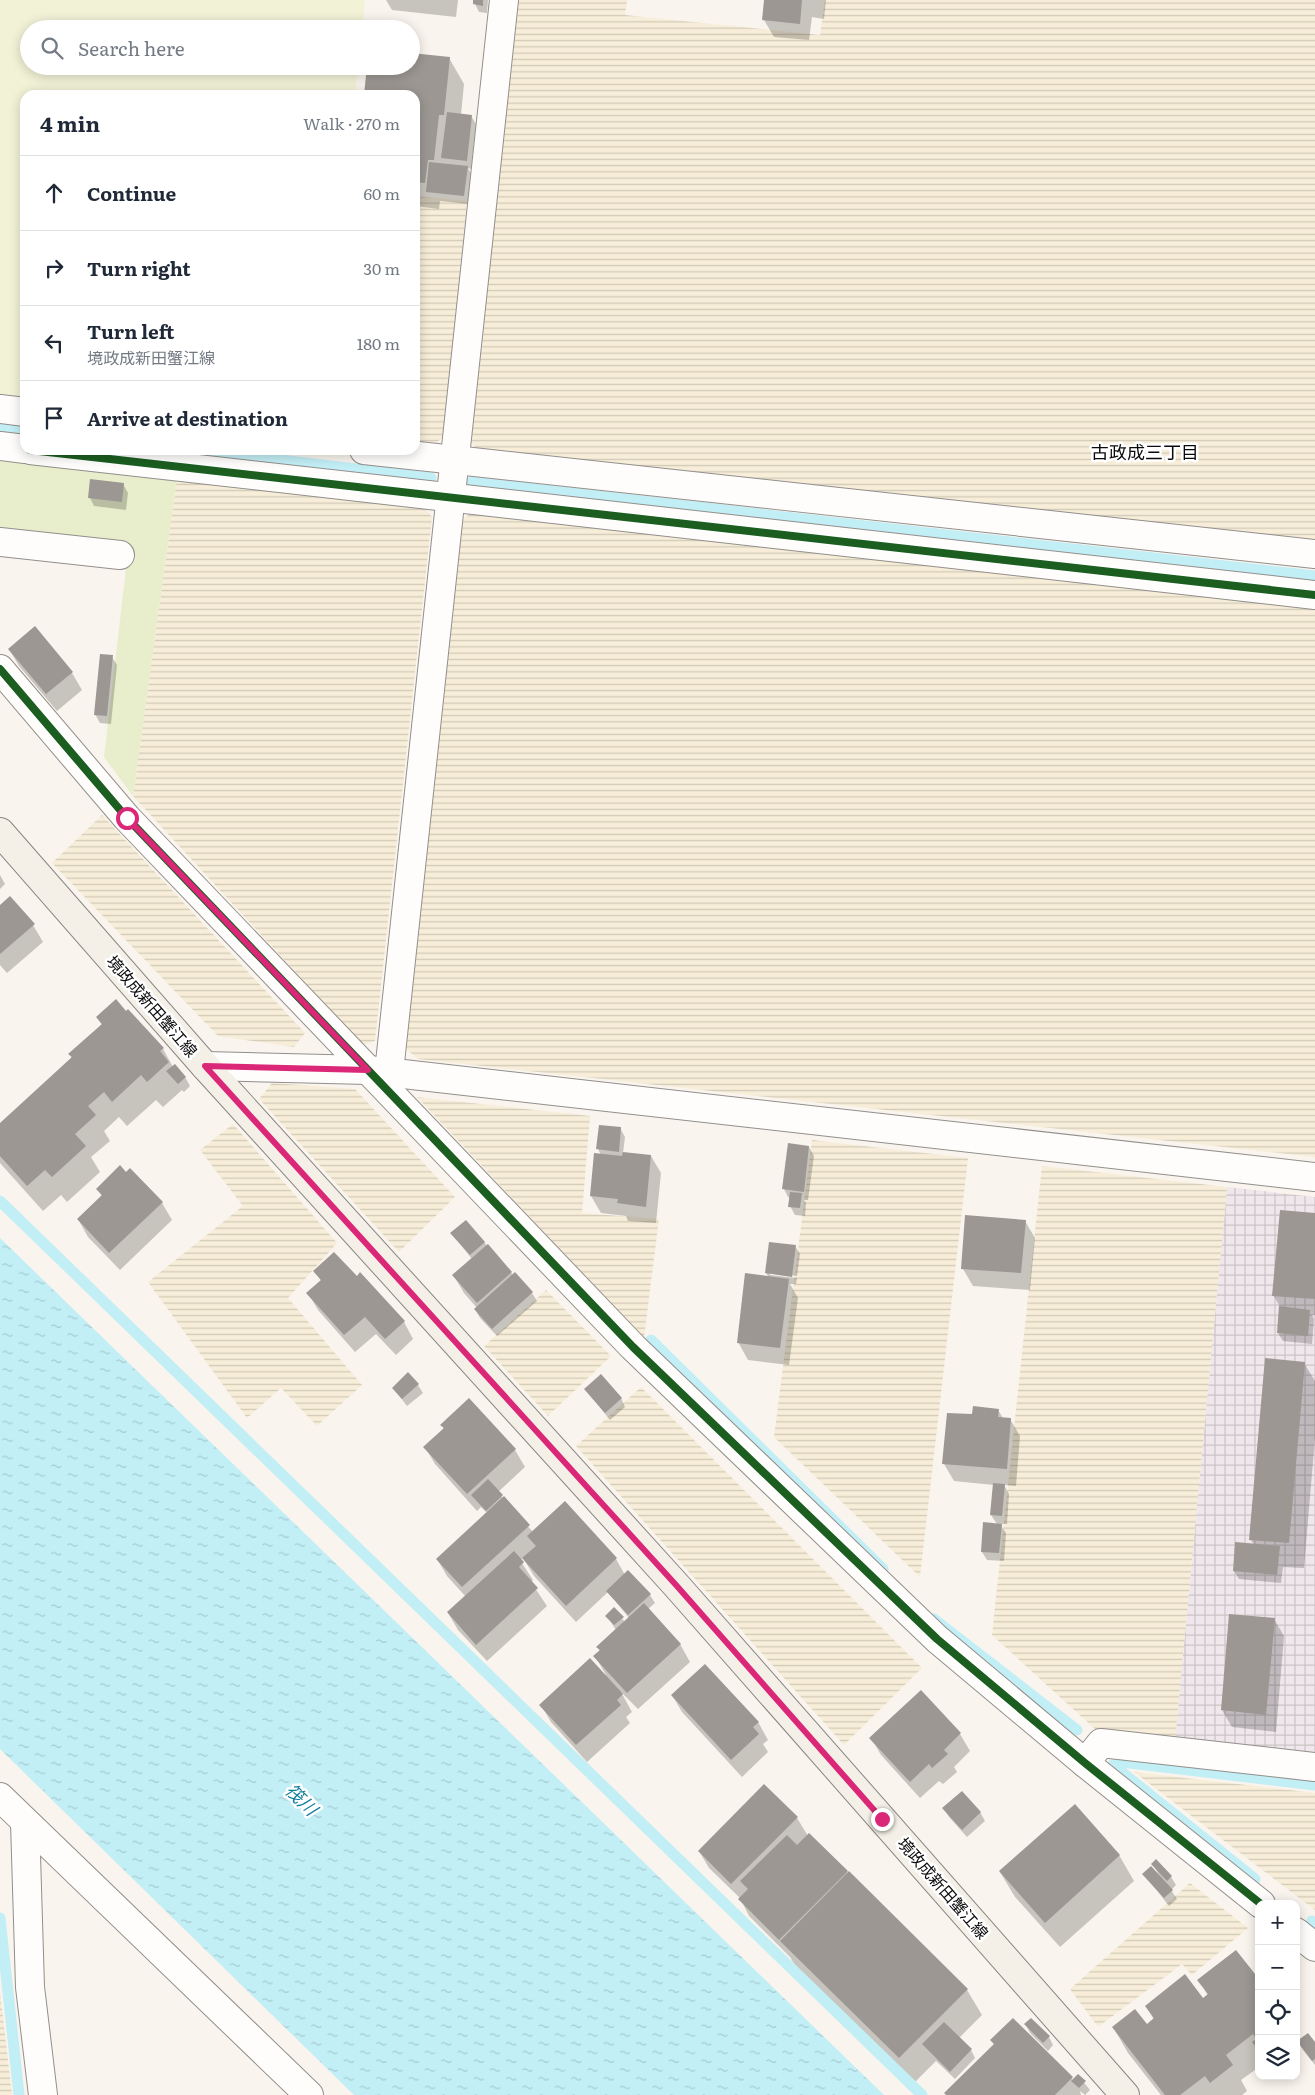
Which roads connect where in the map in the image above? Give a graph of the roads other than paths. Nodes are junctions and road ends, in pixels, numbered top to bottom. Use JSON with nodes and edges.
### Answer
{"nodes":[{"id":1,"x":504,"y":0,"type":"edge"},
{"id":2,"x":0,"y":409,"type":"edge"},
{"id":3,"x":20,"y":411,"type":"edge"},
{"id":4,"x":0,"y":446,"type":"edge"},
{"id":5,"x":20,"y":448,"type":"edge"},
{"id":6,"x":73,"y":455,"type":"edge"},
{"id":7,"x":405,"y":455,"type":"edge"},
{"id":8,"x":454,"y":461,"type":"junction"},
{"id":9,"x":450,"y":499,"type":"junction"},
{"id":10,"x":0,"y":542,"type":"edge"},
{"id":11,"x":1315,"y":554,"type":"edge"},
{"id":12,"x":120,"y":556,"type":"dead end"},
{"id":13,"x":1315,"y":595,"type":"edge"},
{"id":14,"x":0,"y":669,"type":"edge"},
{"id":15,"x":0,"y":832,"type":"edge"},
{"id":16,"x":205,"y":1066,"type":"junction"},
{"id":17,"x":378,"y":1071,"type":"junction"},
{"id":18,"x":1315,"y":1177,"type":"edge"},
{"id":19,"x":1085,"y":1764,"type":"junction"},
{"id":20,"x":1315,"y":1767,"type":"edge"},
{"id":21,"x":0,"y":1797,"type":"edge"},
{"id":22,"x":25,"y":1822,"type":"junction"},
{"id":23,"x":1256,"y":1900,"type":"edge"},
{"id":24,"x":1300,"y":1935,"type":"edge"},
{"id":25,"x":1315,"y":1947,"type":"edge"},
{"id":26,"x":43,"y":2095,"type":"edge"},
{"id":27,"x":309,"y":2095,"type":"edge"},
{"id":28,"x":1125,"y":2095,"type":"edge"}],
"edges":[{"from":1,"to":8,"type":"street"},
{"from":2,"to":3,"type":"street"},
{"from":4,"to":5,"type":"street"},
{"from":6,"to":9,"type":"street"},
{"from":7,"to":8,"type":"street"},
{"from":8,"to":9,"type":"street"},
{"from":8,"to":11,"type":"street"},
{"from":9,"to":13,"type":"street"},
{"from":9,"to":17,"type":"street"},
{"from":10,"to":12,"type":"street"},
{"from":14,"to":17,"type":"street"},
{"from":15,"to":16,"type":"main road","name":"境政成新田蟹江線"},
{"from":16,"to":17,"type":"street"},
{"from":16,"to":28,"type":"main road","name":"境政成新田蟹江線"},
{"from":17,"to":18,"type":"street"},
{"from":17,"to":19,"type":"street"},
{"from":19,"to":20,"type":"street"},
{"from":19,"to":23,"type":"street"},
{"from":21,"to":22,"type":"street"},
{"from":22,"to":26,"type":"street"},
{"from":22,"to":27,"type":"street"},
{"from":24,"to":25,"type":"street"}]}
